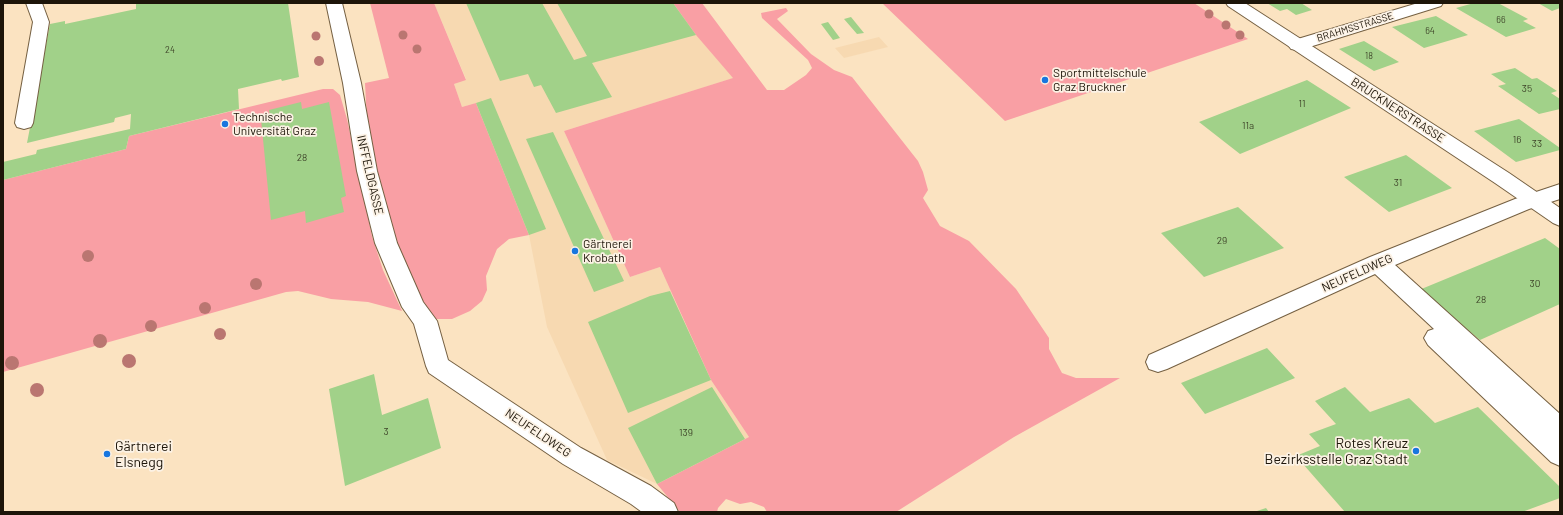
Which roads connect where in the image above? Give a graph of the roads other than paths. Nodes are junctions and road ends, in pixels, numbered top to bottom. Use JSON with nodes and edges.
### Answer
{"nodes":[{"id":1,"x":34,"y":3,"type":"edge"},
{"id":2,"x":334,"y":3,"type":"edge"},
{"id":3,"x":1234,"y":3,"type":"edge"},
{"id":4,"x":1435,"y":3,"type":"edge"},
{"id":5,"x":1297,"y":45,"type":"junction"},
{"id":6,"x":24,"y":123,"type":"dead end"},
{"id":7,"x":1560,"y":191,"type":"edge"},
{"id":8,"x":1535,"y":200,"type":"junction"},
{"id":9,"x":1560,"y":218,"type":"edge"},
{"id":10,"x":1378,"y":263,"type":"junction"},
{"id":11,"x":430,"y":338,"type":"joint"},
{"id":12,"x":1436,"y":338,"type":"dead end"},
{"id":13,"x":1158,"y":362,"type":"dead end"},
{"id":14,"x":1560,"y":430,"type":"edge"},
{"id":15,"x":1560,"y":454,"type":"edge"},
{"id":16,"x":664,"y":512,"type":"edge"}],
"edges":[{"from":1,"to":6,"type":"street"},
{"from":2,"to":11,"type":"street","name":"INFFELDGASSE"},
{"from":3,"to":5,"type":"street","name":"BRUCKNERSTRASSE"},
{"from":4,"to":5,"type":"street","name":"BRAHMSSTRASSE"},
{"from":5,"to":8,"type":"street","name":"BRUCKNERSTRASSE"},
{"from":7,"to":8,"type":"street","name":"NEUFELDWEG"},
{"from":8,"to":9,"type":"street","name":"BRUCKNERSTRASSE"},
{"from":8,"to":10,"type":"street","name":"NEUFELDWEG"},
{"from":10,"to":13,"type":"street","name":"NEUFELDWEG"},
{"from":10,"to":14,"type":"street"},
{"from":11,"to":16,"type":"street","name":"NEUFELDWEG"},
{"from":12,"to":15,"type":"street"}]}
